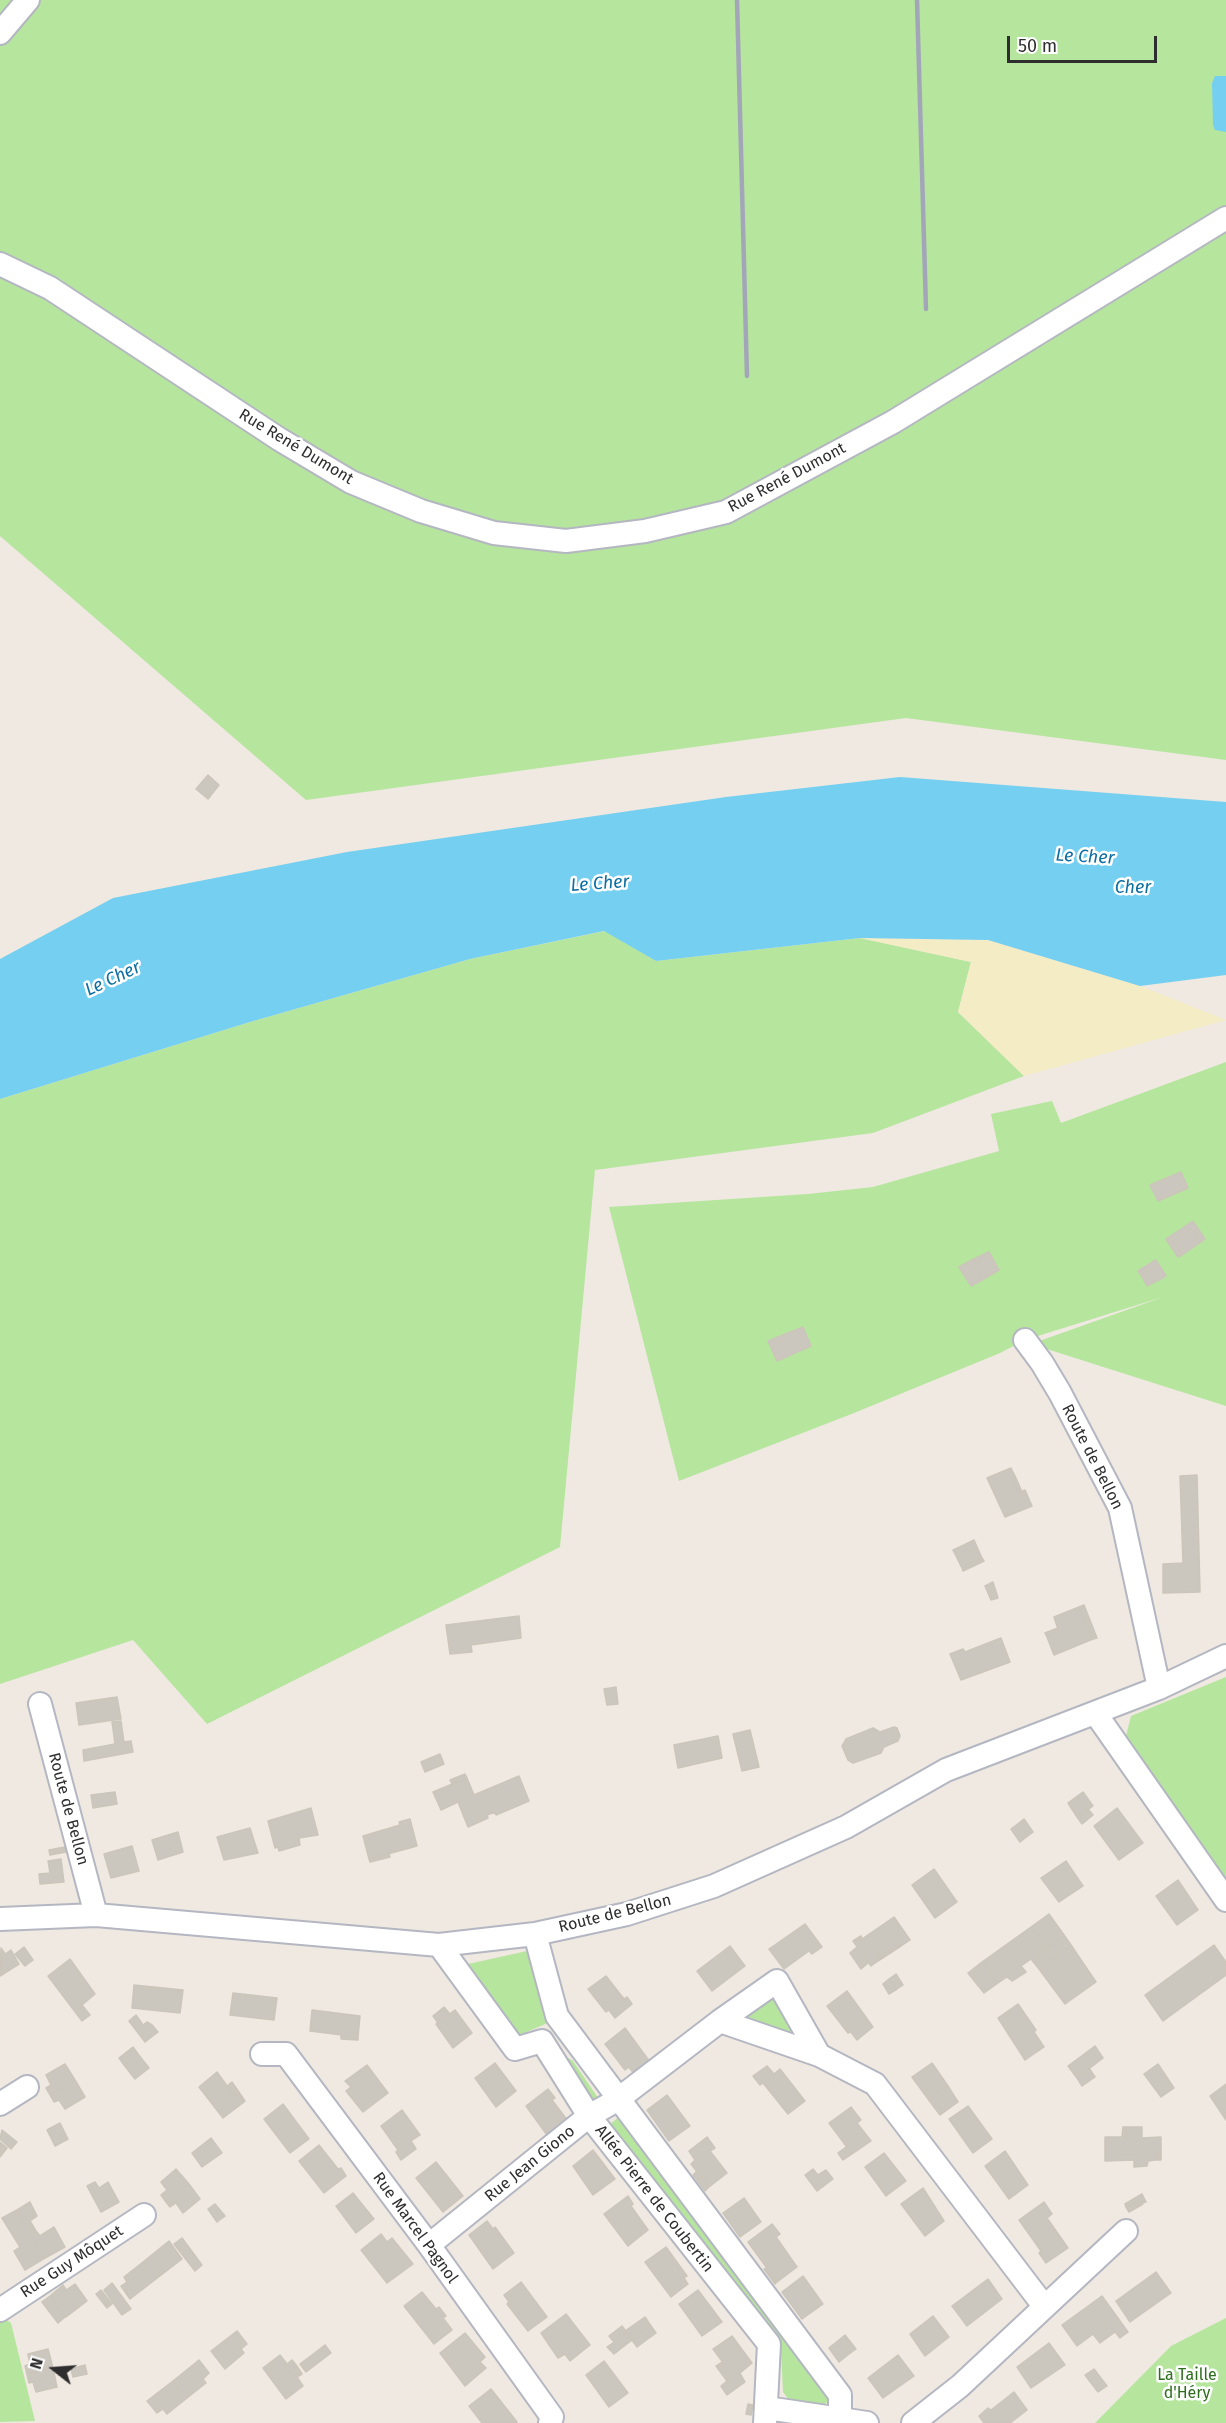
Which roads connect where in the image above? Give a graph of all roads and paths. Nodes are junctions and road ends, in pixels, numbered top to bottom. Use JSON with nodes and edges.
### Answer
{"nodes":[{"id":1,"x":28,"y":0,"type":"edge"},
{"id":2,"x":0,"y":33,"type":"edge"},
{"id":3,"x":1226,"y":218,"type":"edge"},
{"id":4,"x":0,"y":264,"type":"edge"},
{"id":5,"x":1025,"y":1340,"type":"dead end"},
{"id":6,"x":1226,"y":1656,"type":"edge"},
{"id":7,"x":1159,"y":1688,"type":"junction"},
{"id":8,"x":40,"y":1704,"type":"dead end"},
{"id":9,"x":1096,"y":1714,"type":"junction"},
{"id":10,"x":1226,"y":1900,"type":"edge"},
{"id":11,"x":96,"y":1915,"type":"junction"},
{"id":12,"x":0,"y":1919,"type":"edge"},
{"id":13,"x":535,"y":1934,"type":"junction"},
{"id":14,"x":439,"y":1945,"type":"junction"},
{"id":15,"x":720,"y":2021,"type":"junction"},
{"id":16,"x":564,"y":2026,"type":"junction"},
{"id":17,"x":542,"y":2042,"type":"junction"},
{"id":18,"x":262,"y":2055,"type":"dead end"},
{"id":19,"x":819,"y":2055,"type":"junction"},
{"id":20,"x":27,"y":2087,"type":"dead end"},
{"id":21,"x":617,"y":2100,"type":"junction"},
{"id":22,"x":0,"y":2104,"type":"edge"},
{"id":23,"x":589,"y":2116,"type":"junction"},
{"id":24,"x":144,"y":2215,"type":"dead end"},
{"id":25,"x":1126,"y":2231,"type":"dead end"},
{"id":26,"x":429,"y":2245,"type":"junction"},
{"id":27,"x":1044,"y":2306,"type":"junction"},
{"id":28,"x":0,"y":2310,"type":"edge"},
{"id":29,"x":766,"y":2415,"type":"edge"},
{"id":30,"x":840,"y":2419,"type":"junction"},
{"id":31,"x":550,"y":2423,"type":"edge"},
{"id":32,"x":867,"y":2423,"type":"edge"},
{"id":33,"x":913,"y":2423,"type":"edge"}],
"edges":[{"from":1,"to":2,"type":"street"},
{"from":3,"to":4,"type":"street","name":"Rue René Dumont"},
{"from":5,"to":7,"type":"street","name":"Route de Bellon"},
{"from":6,"to":7,"type":"street","name":"Route de Bellon"},
{"from":7,"to":9,"type":"street","name":"Route de Bellon"},
{"from":8,"to":11,"type":"street","name":"Route de Bellon"},
{"from":9,"to":10,"type":"street"},
{"from":9,"to":13,"type":"street","name":"Route de Bellon"},
{"from":11,"to":12,"type":"street","name":"Route de Bellon"},
{"from":11,"to":14,"type":"street","name":"Route de Bellon"},
{"from":13,"to":14,"type":"street","name":"Route de Bellon"},
{"from":13,"to":16,"type":"street"},
{"from":14,"to":17,"type":"street"},
{"from":15,"to":19,"type":"street"},
{"from":15,"to":19,"type":"street","name":"Rue Jean Giono"},
{"from":15,"to":21,"type":"street","name":"Rue Jean Giono"},
{"from":16,"to":17,"type":"street"},
{"from":16,"to":21,"type":"street"},
{"from":17,"to":23,"type":"street","name":"Allée Pierre de Coubertin"},
{"from":18,"to":26,"type":"street","name":"Rue Marcel Pagnol"},
{"from":19,"to":27,"type":"street"},
{"from":20,"to":22,"type":"street"},
{"from":21,"to":23,"type":"street","name":"Rue Jean Giono"},
{"from":21,"to":30,"type":"street"},
{"from":23,"to":26,"type":"street","name":"Rue Jean Giono"},
{"from":23,"to":29,"type":"street","name":"Allée Pierre de Coubertin"},
{"from":24,"to":28,"type":"street","name":"Rue Guy Môquet"},
{"from":25,"to":27,"type":"street"},
{"from":26,"to":31,"type":"street","name":"Rue Marcel Pagnol"},
{"from":27,"to":33,"type":"street"},
{"from":29,"to":30,"type":"street","name":"Allée Pierre de Coubertin"},
{"from":30,"to":32,"type":"street","name":"Allée Pierre de Coubertin"}]}
